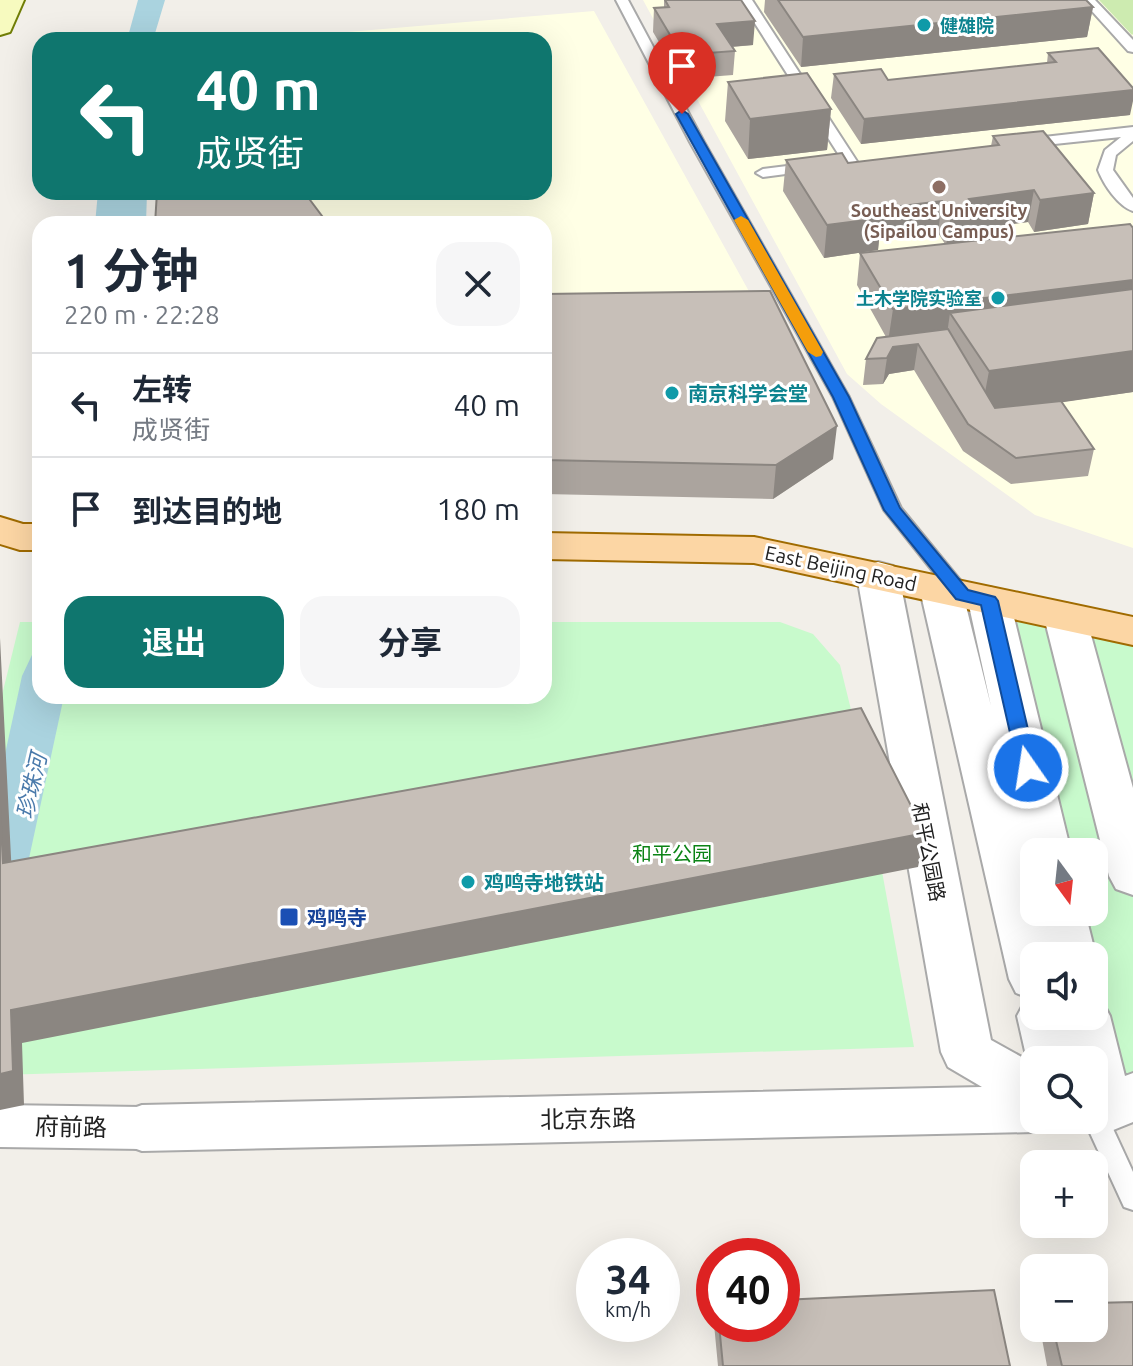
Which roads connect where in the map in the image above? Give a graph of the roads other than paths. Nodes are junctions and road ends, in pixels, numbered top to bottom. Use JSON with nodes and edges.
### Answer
{"nodes":[{"id":1,"x":10,"y":0,"type":"edge"},
{"id":2,"x":622,"y":0,"type":"edge"},
{"id":3,"x":746,"y":0,"type":"edge"},
{"id":4,"x":1088,"y":0,"type":"edge"},
{"id":5,"x":0,"y":26,"type":"edge"},
{"id":6,"x":1133,"y":48,"type":"edge"},
{"id":7,"x":1133,"y":133,"type":"edge"},
{"id":8,"x":1008,"y":145,"type":"edge"},
{"id":9,"x":763,"y":173,"type":"dead end"},
{"id":10,"x":1133,"y":207,"type":"edge"},
{"id":11,"x":552,"y":546,"type":"edge"},
{"id":12,"x":878,"y":576,"type":"junction"},
{"id":13,"x":964,"y":595,"type":"junction"},
{"id":14,"x":1065,"y":617,"type":"junction"},
{"id":15,"x":1133,"y":631,"type":"edge"},
{"id":16,"x":1042,"y":838,"type":"edge"},
{"id":17,"x":1133,"y":876,"type":"edge"},
{"id":18,"x":1027,"y":942,"type":"edge"},
{"id":19,"x":1088,"y":1030,"type":"edge"},
{"id":20,"x":1020,"y":1083,"type":"edge"},
{"id":21,"x":1112,"y":1108,"type":"edge"},
{"id":22,"x":1020,"y":1109,"type":"edge"},
{"id":23,"x":0,"y":1126,"type":"edge"},
{"id":24,"x":142,"y":1128,"type":"joint"},
{"id":25,"x":1133,"y":1199,"type":"edge"}],
"edges":[{"from":1,"to":5,"type":"main road"},
{"from":2,"to":13,"type":"lane"},
{"from":3,"to":9,"type":"lane"},
{"from":4,"to":6,"type":"lane"},
{"from":7,"to":8,"type":"lane"},
{"from":7,"to":10,"type":"lane"},
{"from":11,"to":12,"type":"main road","name":"East Beijing Road"},
{"from":12,"to":13,"type":"main road","name":"East Beijing Road"},
{"from":12,"to":20,"type":"street","name":"和平公园路"},
{"from":13,"to":14,"type":"main road","name":"East Beijing Road"},
{"from":13,"to":16,"type":"street"},
{"from":13,"to":18,"type":"street"},
{"from":14,"to":15,"type":"main road","name":"East Beijing Road"},
{"from":14,"to":17,"type":"street"},
{"from":19,"to":21,"type":"street"},
{"from":21,"to":25,"type":"lane"},
{"from":22,"to":24,"type":"street","name":"北京东路"},
{"from":23,"to":24,"type":"street","name":"府前路"}]}
